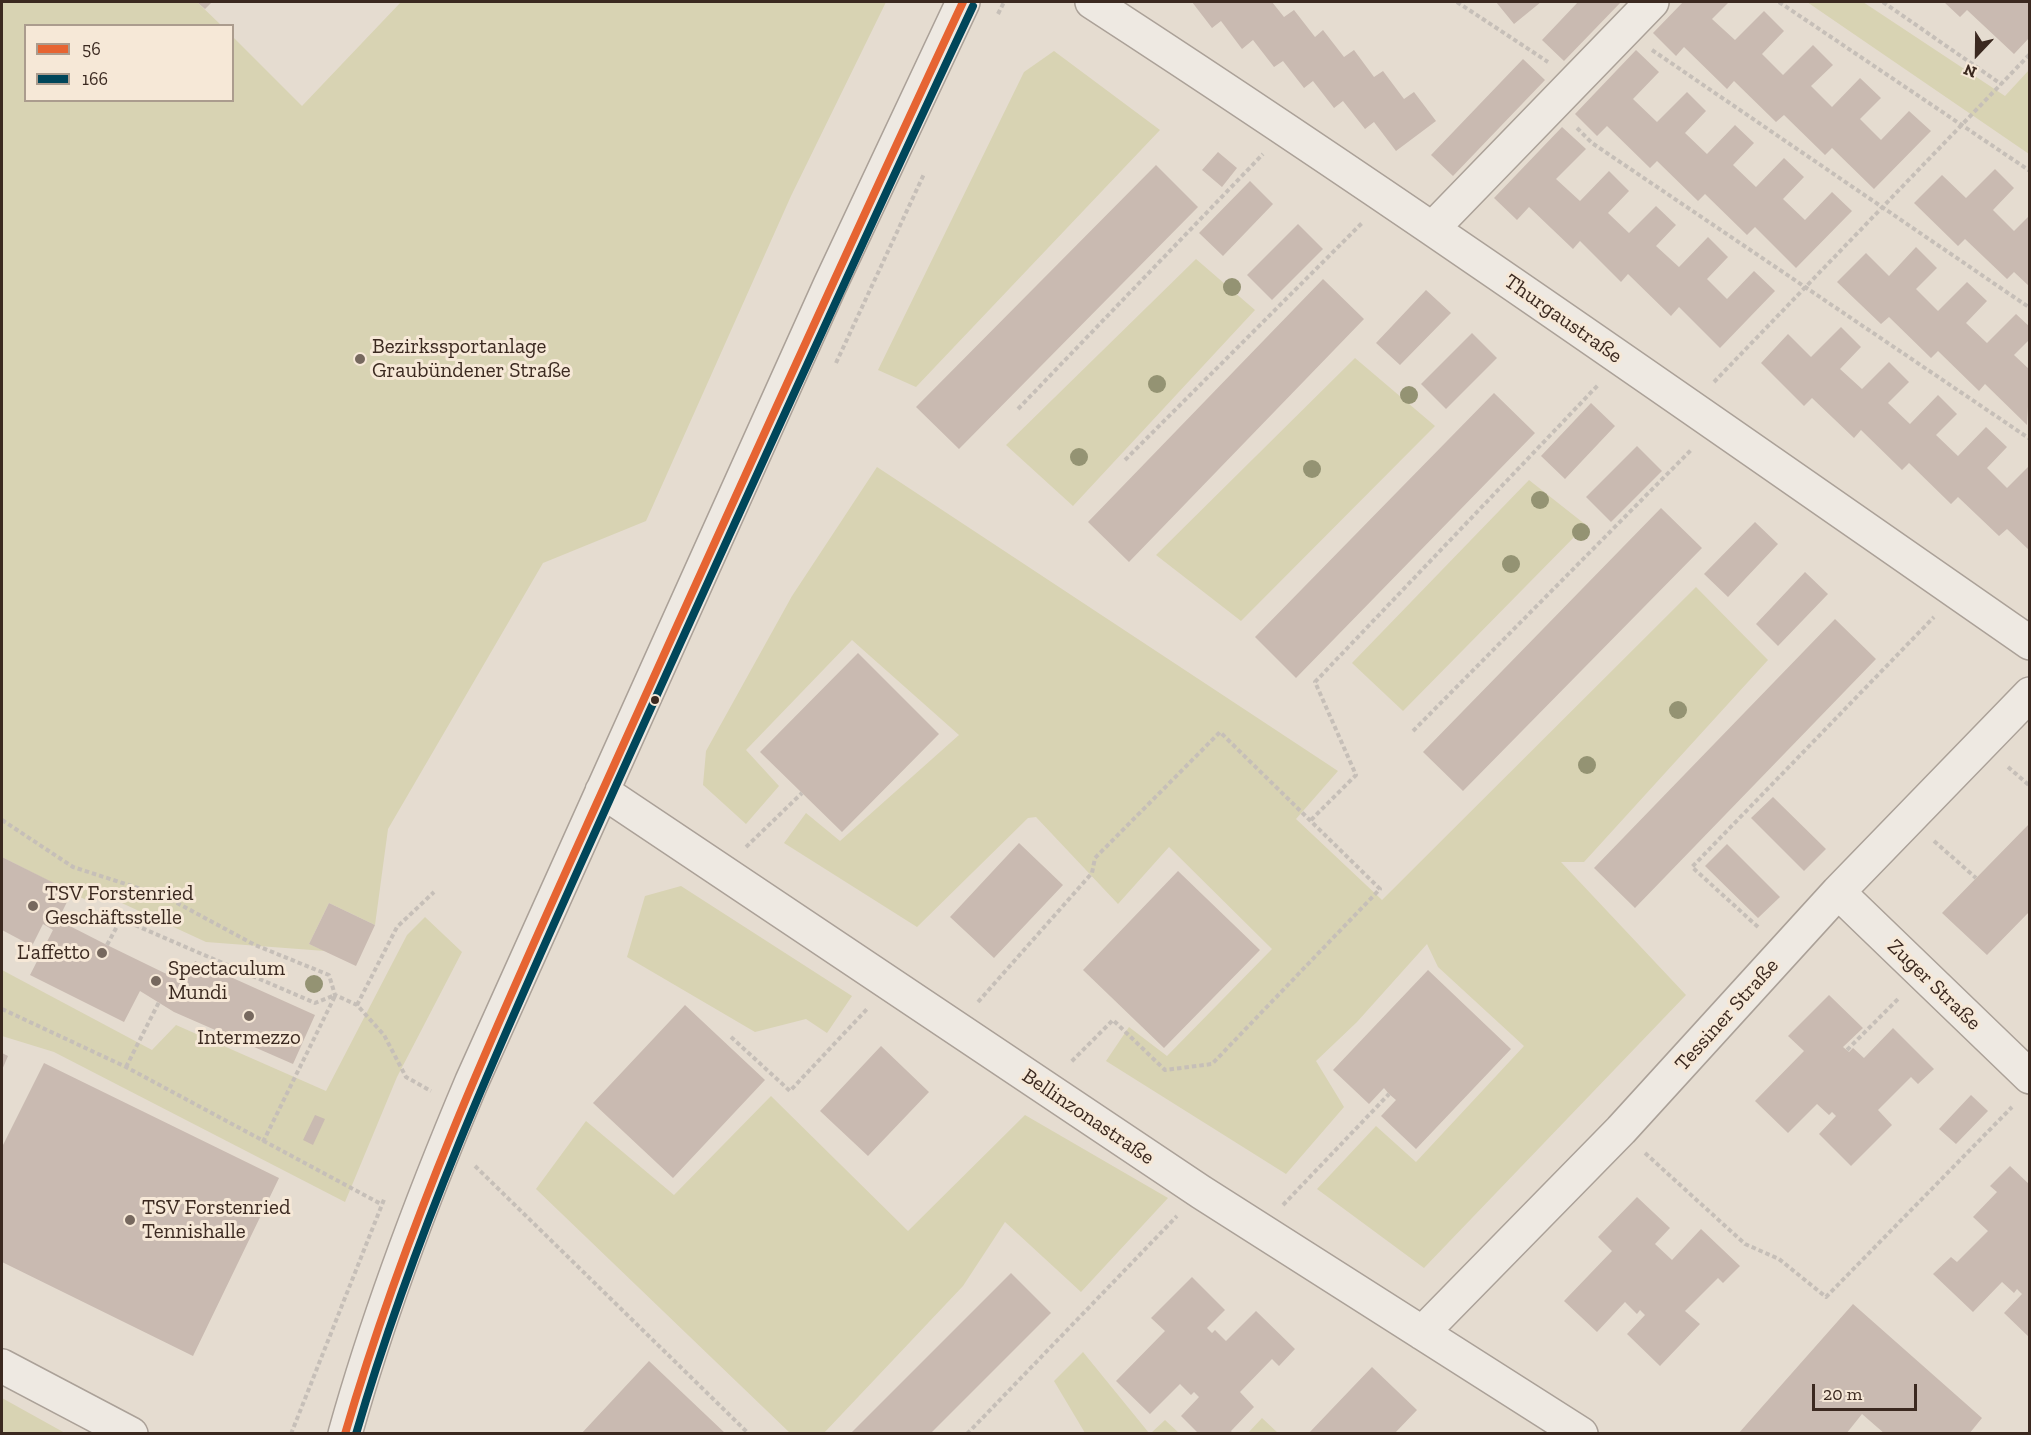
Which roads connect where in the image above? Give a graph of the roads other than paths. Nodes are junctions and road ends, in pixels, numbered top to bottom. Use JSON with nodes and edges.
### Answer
{"nodes":[{"id":1,"x":963,"y":2,"type":"edge"},
{"id":2,"x":1092,"y":2,"type":"edge"},
{"id":3,"x":1652,"y":2,"type":"edge"},
{"id":4,"x":1433,"y":228,"type":"junction"},
{"id":5,"x":2030,"y":643,"type":"edge"},
{"id":6,"x":2030,"y":694,"type":"edge"},
{"id":7,"x":602,"y":791,"type":"junction"},
{"id":8,"x":1839,"y":892,"type":"junction"},
{"id":9,"x":2023,"y":1057,"type":"edge"},
{"id":10,"x":1422,"y":1333,"type":"junction"},
{"id":11,"x":2,"y":1366,"type":"edge"},
{"id":12,"x":130,"y":1434,"type":"edge"},
{"id":13,"x":345,"y":1434,"type":"edge"},
{"id":14,"x":1581,"y":1434,"type":"edge"}],
"edges":[{"from":1,"to":7,"type":"street"},
{"from":2,"to":4,"type":"street","name":"Thurgaustraße"},
{"from":3,"to":4,"type":"street"},
{"from":4,"to":5,"type":"street","name":"Thurgaustraße"},
{"from":6,"to":8,"type":"street","name":"Tessiner Straße"},
{"from":7,"to":10,"type":"street","name":"Bellinzonastraße"},
{"from":7,"to":13,"type":"street"},
{"from":8,"to":9,"type":"street","name":"Zuger Straße"},
{"from":8,"to":10,"type":"street","name":"Tessiner Straße"},
{"from":10,"to":14,"type":"street","name":"Bellinzonastraße"},
{"from":11,"to":12,"type":"street"}]}
